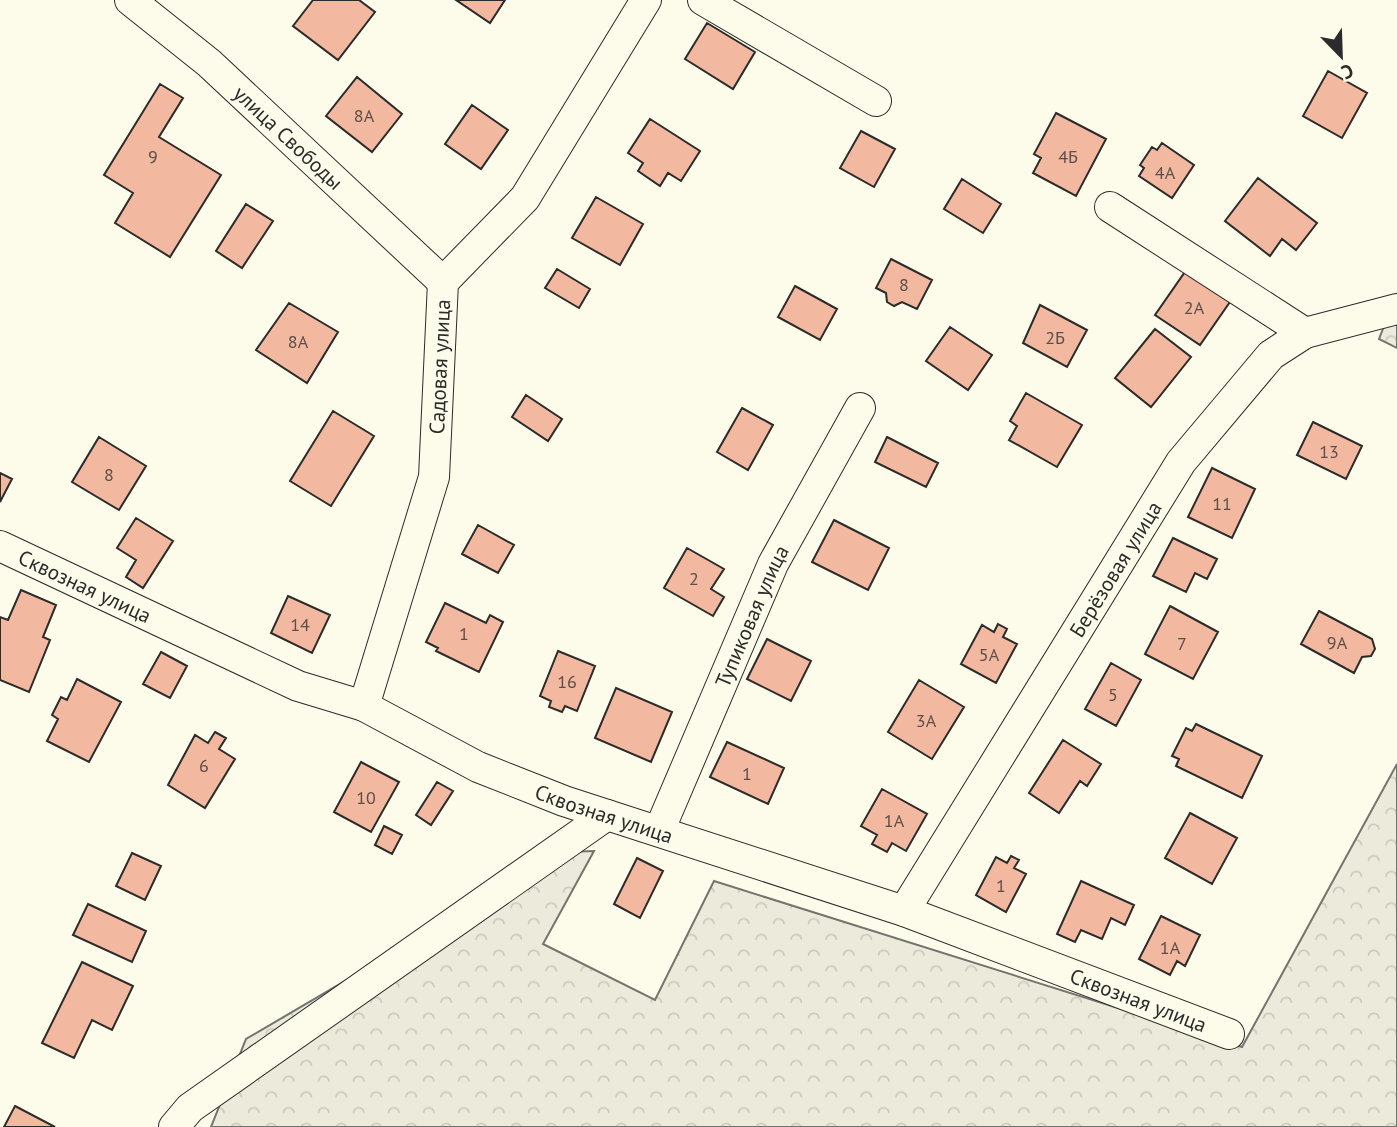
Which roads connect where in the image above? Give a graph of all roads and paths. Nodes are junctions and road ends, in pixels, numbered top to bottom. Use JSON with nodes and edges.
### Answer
{"nodes":[{"id":1,"x":130,"y":0,"type":"edge"},
{"id":2,"x":646,"y":0,"type":"edge"},
{"id":3,"x":704,"y":0,"type":"edge"},
{"id":4,"x":876,"y":101,"type":"dead end"},
{"id":5,"x":1110,"y":207,"type":"dead end"},
{"id":6,"x":443,"y":282,"type":"junction"},
{"id":7,"x":1397,"y":309,"type":"edge"},
{"id":8,"x":1305,"y":333,"type":"junction"},
{"id":9,"x":860,"y":408,"type":"dead end"},
{"id":10,"x":0,"y":546,"type":"edge"},
{"id":11,"x":364,"y":706,"type":"junction"},
{"id":12,"x":607,"y":815,"type":"junction"},
{"id":13,"x":659,"y":831,"type":"junction"},
{"id":14,"x":904,"y":911,"type":"junction"},
{"id":15,"x":1229,"y":1034,"type":"dead end"},
{"id":16,"x":174,"y":1127,"type":"edge"}],
"edges":[{"from":1,"to":6,"type":"street","name":"улица Свободы"},
{"from":2,"to":6,"type":"street","name":"Садовая улица"},
{"from":3,"to":4,"type":"street"},
{"from":5,"to":8,"type":"street"},
{"from":6,"to":11,"type":"street","name":"Садовая улица"},
{"from":7,"to":8,"type":"street","name":"Берёзовая улица"},
{"from":8,"to":14,"type":"street","name":"Берёзовая улица"},
{"from":9,"to":13,"type":"street","name":"Тупиковая улица"},
{"from":10,"to":11,"type":"street","name":"Сквозная улица"},
{"from":11,"to":12,"type":"street","name":"Сквозная улица"},
{"from":12,"to":13,"type":"street","name":"Сквозная улица"},
{"from":12,"to":16,"type":"street"},
{"from":13,"to":14,"type":"street","name":"Сквозная улица"},
{"from":14,"to":15,"type":"street","name":"Сквозная улица"}]}
